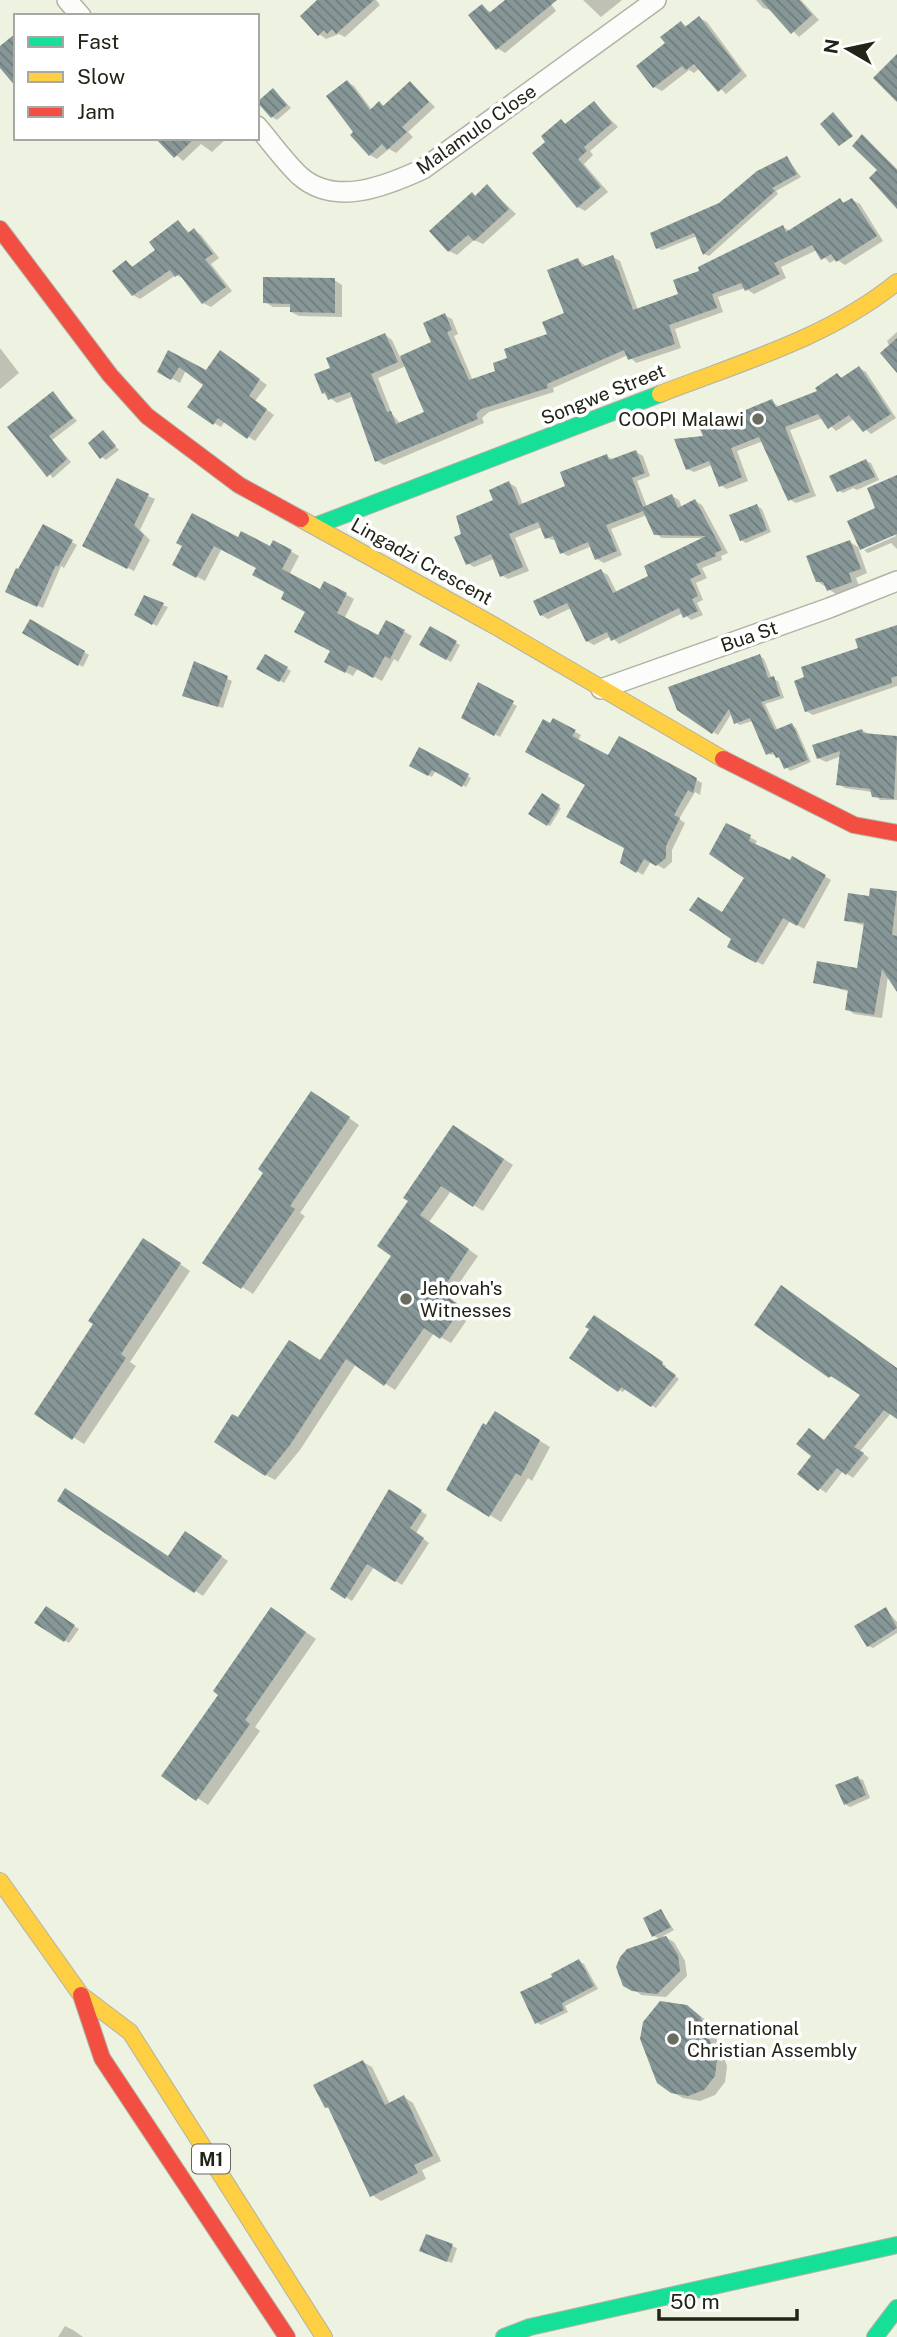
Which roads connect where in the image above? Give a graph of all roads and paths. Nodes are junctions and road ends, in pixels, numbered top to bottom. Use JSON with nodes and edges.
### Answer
{"nodes":[{"id":1,"x":67,"y":0,"type":"edge"},
{"id":2,"x":656,"y":0,"type":"edge"},
{"id":3,"x":80,"y":14,"type":"edge"},
{"id":4,"x":259,"y":128,"type":"edge"},
{"id":5,"x":1,"y":232,"type":"edge"},
{"id":6,"x":897,"y":282,"type":"edge"},
{"id":7,"x":315,"y":526,"type":"junction"},
{"id":8,"x":897,"y":581,"type":"edge"},
{"id":9,"x":601,"y":689,"type":"junction"},
{"id":10,"x":897,"y":833,"type":"edge"},
{"id":11,"x":0,"y":1881,"type":"edge"},
{"id":12,"x":81,"y":1995,"type":"junction"},
{"id":13,"x":897,"y":2245,"type":"edge"},
{"id":14,"x":897,"y":2308,"type":"edge"},
{"id":15,"x":287,"y":2337,"type":"edge"},
{"id":16,"x":324,"y":2337,"type":"edge"},
{"id":17,"x":504,"y":2337,"type":"edge"},
{"id":18,"x":875,"y":2337,"type":"edge"}],
"edges":[{"from":1,"to":3,"type":"street"},
{"from":2,"to":4,"type":"street","name":"Malamulo Close"},
{"from":5,"to":7,"type":"main road","name":"Lingadzi Crescent"},
{"from":6,"to":7,"type":"main road","name":"Songwe Street"},
{"from":7,"to":9,"type":"main road","name":"Lingadzi Crescent"},
{"from":8,"to":9,"type":"street","name":"Bua St"},
{"from":9,"to":10,"type":"main road","name":"Lingadzi Crescent"},
{"from":11,"to":12,"type":"main road","number":"M1"},
{"from":12,"to":15,"type":"main road","number":"M1"},
{"from":12,"to":16,"type":"main road","number":"M1"},
{"from":13,"to":17,"type":"main road"},
{"from":14,"to":18,"type":"main road"}]}
